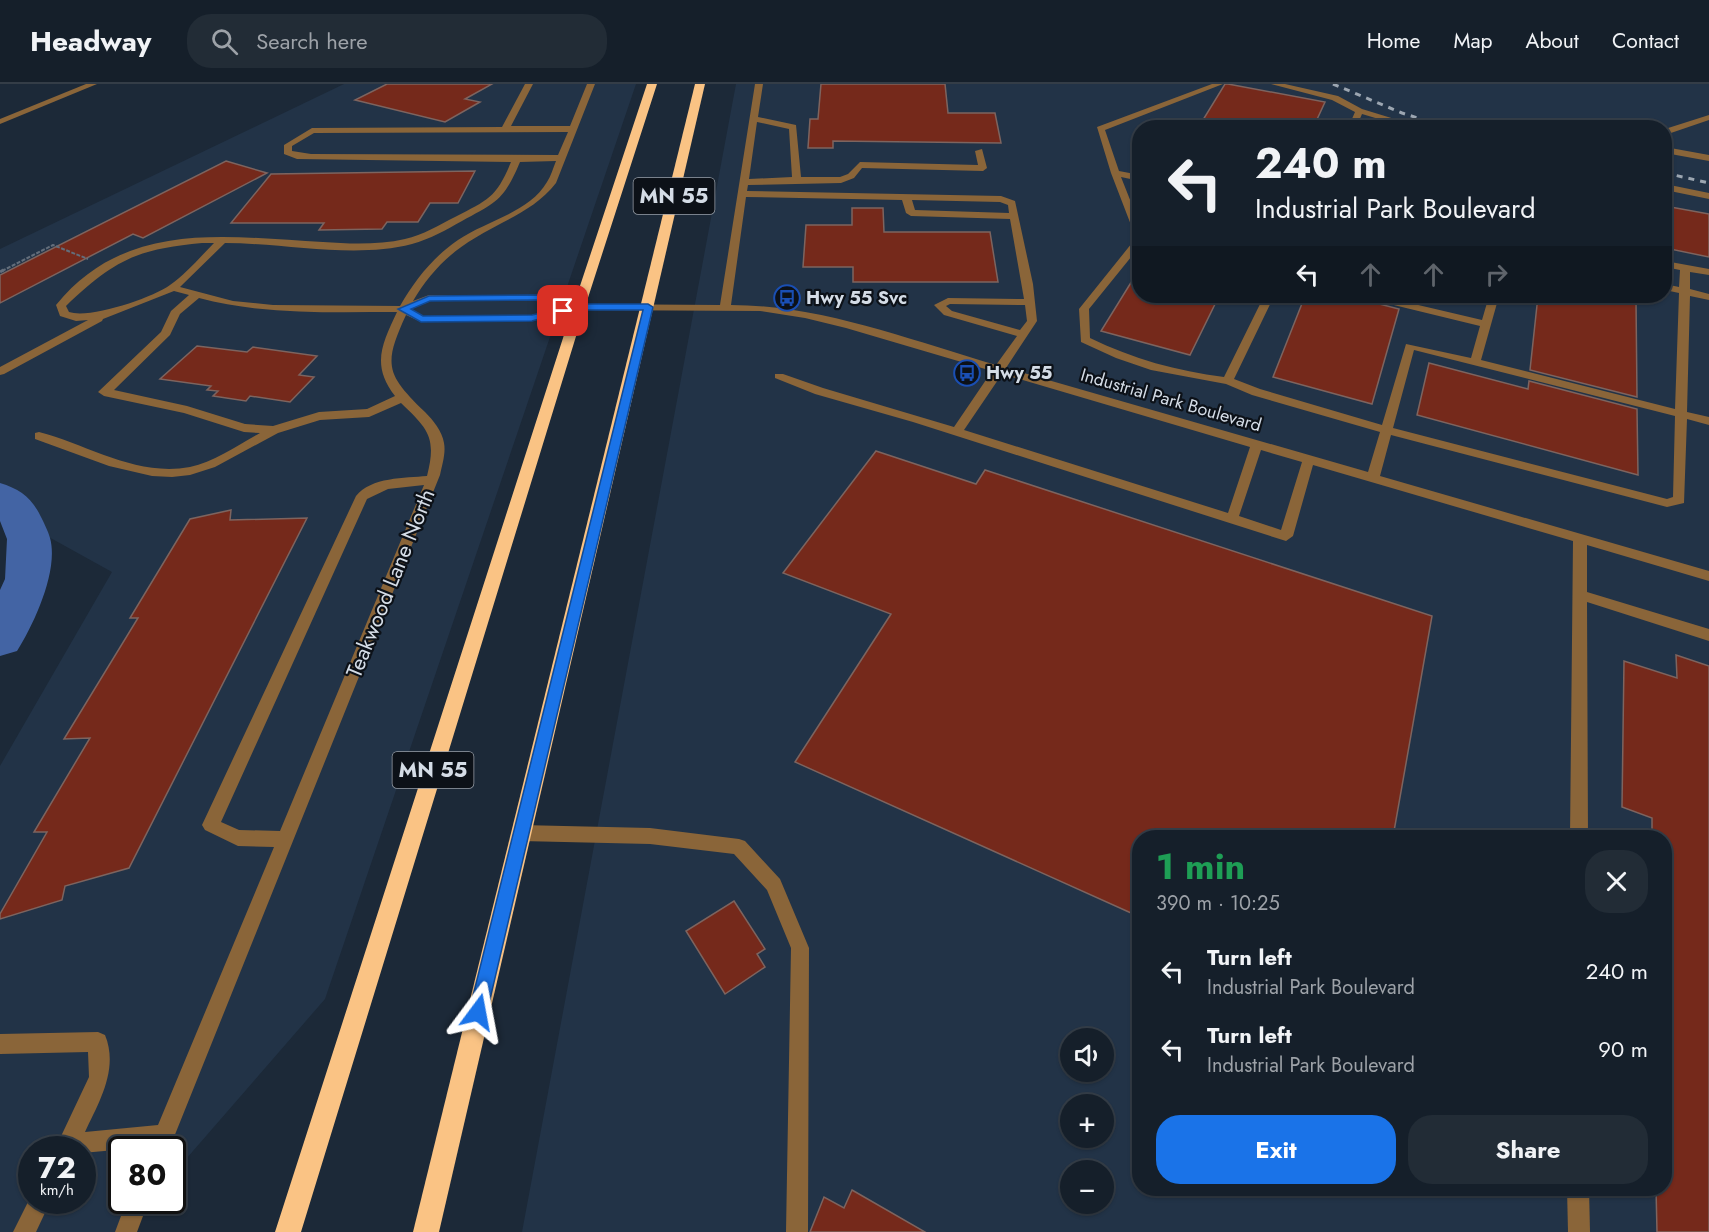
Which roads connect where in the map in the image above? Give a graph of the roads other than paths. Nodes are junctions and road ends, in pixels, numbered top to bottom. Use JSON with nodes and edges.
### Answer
{"nodes":[{"id":1,"x":93,"y":84,"type":"edge"},
{"id":2,"x":529,"y":84,"type":"edge"},
{"id":3,"x":591,"y":84,"type":"edge"},
{"id":4,"x":652,"y":84,"type":"edge"},
{"id":5,"x":700,"y":84,"type":"edge"},
{"id":6,"x":759,"y":84,"type":"edge"},
{"id":7,"x":1219,"y":84,"type":"edge"},
{"id":8,"x":1275,"y":84,"type":"edge"},
{"id":9,"x":1359,"y":111,"type":"junction"},
{"id":10,"x":1709,"y":117,"type":"edge"},
{"id":11,"x":754,"y":119,"type":"junction"},
{"id":12,"x":1355,"y":120,"type":"edge"},
{"id":13,"x":1391,"y":120,"type":"edge"},
{"id":14,"x":0,"y":122,"type":"edge"},
{"id":15,"x":505,"y":129,"type":"junction"},
{"id":16,"x":573,"y":129,"type":"junction"},
{"id":17,"x":1672,"y":130,"type":"edge"},
{"id":18,"x":979,"y":151,"type":"dead end"},
{"id":19,"x":1672,"y":151,"type":"edge"},
{"id":20,"x":561,"y":158,"type":"junction"},
{"id":21,"x":1709,"y":158,"type":"edge"},
{"id":22,"x":517,"y":159,"type":"junction"},
{"id":23,"x":1115,"y":173,"type":"junction"},
{"id":24,"x":1132,"y":176,"type":"edge"},
{"id":25,"x":797,"y":180,"type":"junction"},
{"id":26,"x":744,"y":182,"type":"junction"},
{"id":27,"x":1672,"y":189,"type":"edge"},
{"id":28,"x":742,"y":194,"type":"junction"},
{"id":29,"x":1709,"y":196,"type":"edge"},
{"id":30,"x":906,"y":197,"type":"junction"},
{"id":31,"x":1014,"y":216,"type":"junction"},
{"id":32,"x":1132,"y":217,"type":"edge"},
{"id":33,"x":222,"y":241,"type":"junction"},
{"id":34,"x":1132,"y":248,"type":"edge"},
{"id":35,"x":1672,"y":265,"type":"edge"},
{"id":36,"x":1685,"y":268,"type":"junction"},
{"id":37,"x":1709,"y":272,"type":"edge"},
{"id":38,"x":173,"y":288,"type":"junction"},
{"id":39,"x":1672,"y":288,"type":"edge"},
{"id":40,"x":1684,"y":291,"type":"junction"},
{"id":41,"x":197,"y":294,"type":"junction"},
{"id":42,"x":1709,"y":297,"type":"edge"},
{"id":43,"x":1030,"y":302,"type":"junction"},
{"id":44,"x":1266,"y":303,"type":"edge"},
{"id":45,"x":1398,"y":303,"type":"edge"},
{"id":46,"x":1492,"y":303,"type":"edge"},
{"id":47,"x":579,"y":307,"type":"junction"},
{"id":48,"x":648,"y":307,"type":"junction"},
{"id":49,"x":725,"y":307,"type":"junction"},
{"id":50,"x":403,"y":309,"type":"junction"},
{"id":51,"x":106,"y":315,"type":"junction"},
{"id":52,"x":1486,"y":324,"type":"junction"},
{"id":53,"x":1023,"y":334,"type":"junction"},
{"id":54,"x":1475,"y":362,"type":"junction"},
{"id":55,"x":998,"y":369,"type":"junction"},
{"id":56,"x":0,"y":372,"type":"edge"},
{"id":57,"x":779,"y":376,"type":"dead end"},
{"id":58,"x":1228,"y":381,"type":"junction"},
{"id":59,"x":401,"y":398,"type":"junction"},
{"id":60,"x":1681,"y":413,"type":"junction"},
{"id":61,"x":1709,"y":421,"type":"edge"},
{"id":62,"x":274,"y":430,"type":"junction"},
{"id":63,"x":1387,"y":430,"type":"junction"},
{"id":64,"x":956,"y":432,"type":"junction"},
{"id":65,"x":39,"y":436,"type":"dead end"},
{"id":66,"x":1257,"y":444,"type":"junction"},
{"id":67,"x":1309,"y":459,"type":"junction"},
{"id":68,"x":1373,"y":478,"type":"junction"},
{"id":69,"x":432,"y":480,"type":"junction"},
{"id":70,"x":1232,"y":519,"type":"junction"},
{"id":71,"x":1580,"y":538,"type":"junction"},
{"id":72,"x":1709,"y":576,"type":"edge"},
{"id":73,"x":1580,"y":595,"type":"junction"},
{"id":74,"x":1709,"y":635,"type":"edge"},
{"id":75,"x":1579,"y":830,"type":"edge"},
{"id":76,"x":521,"y":833,"type":"junction"},
{"id":77,"x":286,"y":839,"type":"junction"},
{"id":78,"x":0,"y":1044,"type":"edge"},
{"id":79,"x":72,"y":1136,"type":"edge"},
{"id":80,"x":164,"y":1136,"type":"edge"},
{"id":81,"x":1578,"y":1196,"type":"edge"},
{"id":82,"x":33,"y":1214,"type":"edge"},
{"id":83,"x":133,"y":1214,"type":"edge"},
{"id":84,"x":24,"y":1232,"type":"edge"},
{"id":85,"x":126,"y":1232,"type":"edge"},
{"id":86,"x":288,"y":1232,"type":"edge"},
{"id":87,"x":426,"y":1232,"type":"edge"},
{"id":88,"x":797,"y":1232,"type":"edge"},
{"id":89,"x":1579,"y":1232,"type":"edge"}],
"edges":[{"from":1,"to":14,"type":"street"},
{"from":2,"to":15,"type":"street"},
{"from":3,"to":16,"type":"street","name":"Teakwood Lane North"},
{"from":4,"to":47,"type":"highway","number":"MN 55"},
{"from":5,"to":48,"type":"highway","number":"MN 55"},
{"from":6,"to":11,"type":"street"},
{"from":7,"to":23,"type":"street"},
{"from":8,"to":9,"type":"street"},
{"from":9,"to":12,"type":"street"},
{"from":9,"to":13,"type":"street"},
{"from":10,"to":17,"type":"street"},
{"from":11,"to":25,"type":"street"},
{"from":11,"to":26,"type":"street"},
{"from":15,"to":16,"type":"street"},
{"from":15,"to":22,"type":"street"},
{"from":16,"to":20,"type":"street","name":"Teakwood Lane North"},
{"from":18,"to":25,"type":"street"},
{"from":19,"to":21,"type":"street"},
{"from":20,"to":22,"type":"street"},
{"from":20,"to":50,"type":"street","name":"Teakwood Lane North"},
{"from":22,"to":33,"type":"street"},
{"from":23,"to":24,"type":"street"},
{"from":23,"to":32,"type":"street"},
{"from":25,"to":26,"type":"street"},
{"from":26,"to":28,"type":"street"},
{"from":27,"to":29,"type":"street"},
{"from":28,"to":30,"type":"street"},
{"from":28,"to":49,"type":"street"},
{"from":30,"to":31,"type":"street"},
{"from":30,"to":31,"type":"street"},
{"from":31,"to":43,"type":"street"},
{"from":33,"to":38,"type":"street"},
{"from":33,"to":51,"type":"street"},
{"from":34,"to":58,"type":"street"},
{"from":35,"to":36,"type":"street"},
{"from":36,"to":37,"type":"street"},
{"from":36,"to":40,"type":"street"},
{"from":38,"to":41,"type":"street","name":"Industrial Park Boulevard"},
{"from":38,"to":51,"type":"street"},
{"from":39,"to":40,"type":"street"},
{"from":40,"to":42,"type":"street"},
{"from":40,"to":60,"type":"street"},
{"from":41,"to":50,"type":"street","name":"Industrial Park Boulevard"},
{"from":41,"to":62,"type":"street"},
{"from":43,"to":53,"type":"street"},
{"from":43,"to":53,"type":"street"},
{"from":44,"to":58,"type":"street"},
{"from":45,"to":52,"type":"street"},
{"from":46,"to":52,"type":"street"},
{"from":47,"to":48,"type":"street","name":"Industrial Park Boulevard"},
{"from":47,"to":50,"type":"street","name":"Industrial Park Boulevard"},
{"from":47,"to":50,"type":"street","name":"Industrial Park Boulevard"},
{"from":47,"to":86,"type":"highway","number":"MN 55"},
{"from":48,"to":49,"type":"street","name":"Industrial Park Boulevard"},
{"from":48,"to":76,"type":"highway","number":"MN 55"},
{"from":49,"to":55,"type":"street","name":"Industrial Park Boulevard"},
{"from":50,"to":59,"type":"street","name":"Teakwood Lane North"},
{"from":51,"to":56,"type":"street"},
{"from":52,"to":54,"type":"street"},
{"from":53,"to":55,"type":"street"},
{"from":54,"to":60,"type":"street"},
{"from":54,"to":63,"type":"street"},
{"from":55,"to":64,"type":"street"},
{"from":55,"to":66,"type":"street","name":"Industrial Park Boulevard"},
{"from":57,"to":64,"type":"street"},
{"from":58,"to":63,"type":"street"},
{"from":59,"to":62,"type":"street"},
{"from":59,"to":69,"type":"street","name":"Teakwood Lane North"},
{"from":60,"to":61,"type":"street"},
{"from":60,"to":63,"type":"street"},
{"from":62,"to":65,"type":"street"},
{"from":63,"to":68,"type":"street"},
{"from":64,"to":70,"type":"street"},
{"from":66,"to":67,"type":"street","name":"Industrial Park Boulevard"},
{"from":66,"to":70,"type":"street"},
{"from":67,"to":68,"type":"street","name":"Industrial Park Boulevard"},
{"from":67,"to":70,"type":"street"},
{"from":68,"to":71,"type":"street","name":"Industrial Park Boulevard"},
{"from":69,"to":77,"type":"street","name":"Teakwood Lane North"},
{"from":69,"to":77,"type":"street"},
{"from":71,"to":72,"type":"street","name":"Industrial Park Boulevard"},
{"from":71,"to":73,"type":"street"},
{"from":73,"to":74,"type":"street"},
{"from":73,"to":75,"type":"street"},
{"from":76,"to":87,"type":"highway","number":"MN 55"},
{"from":76,"to":88,"type":"street"},
{"from":77,"to":80,"type":"street","name":"Teakwood Lane North"},
{"from":78,"to":79,"type":"street"},
{"from":81,"to":89,"type":"street"},
{"from":82,"to":84,"type":"street"},
{"from":83,"to":85,"type":"street"}]}
